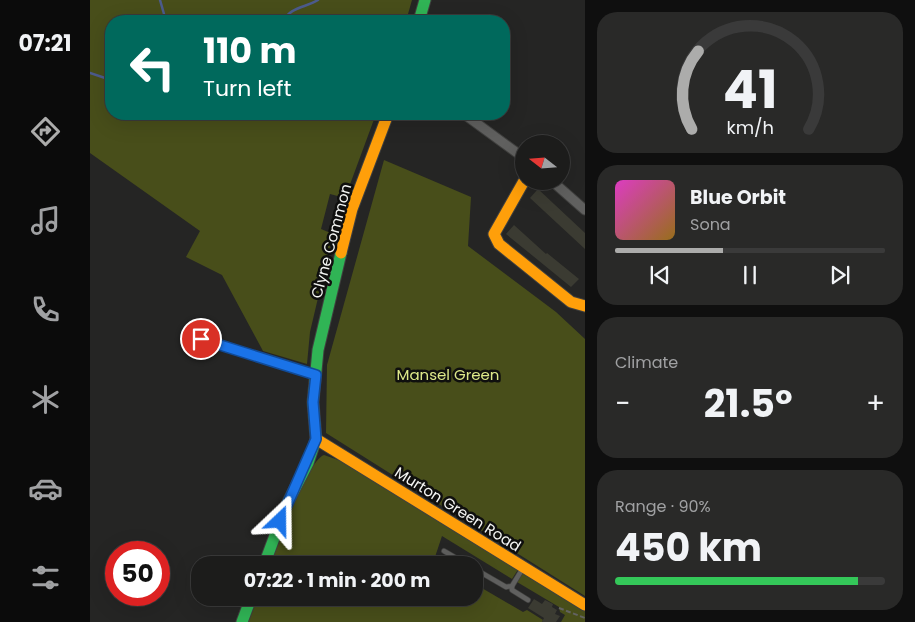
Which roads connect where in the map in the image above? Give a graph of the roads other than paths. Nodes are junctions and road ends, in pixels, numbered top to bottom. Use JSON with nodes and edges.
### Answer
{"nodes":[{"id":1,"x":425,"y":0,"type":"edge"},
{"id":2,"x":421,"y":15,"type":"edge"},
{"id":3,"x":386,"y":120,"type":"edge"},
{"id":4,"x":472,"y":120,"type":"edge"},
{"id":5,"x":515,"y":151,"type":"edge"},
{"id":6,"x":519,"y":190,"type":"edge"},
{"id":7,"x":562,"y":190,"type":"edge"},
{"id":8,"x":585,"y":210,"type":"edge"},
{"id":9,"x":585,"y":306,"type":"edge"},
{"id":10,"x":201,"y":339,"type":"dead end"},
{"id":11,"x":316,"y":375,"type":"junction"},
{"id":12,"x":316,"y":439,"type":"junction"},
{"id":13,"x":444,"y":551,"type":"dead end"},
{"id":14,"x":267,"y":556,"type":"edge"},
{"id":15,"x":453,"y":556,"type":"edge"},
{"id":16,"x":524,"y":567,"type":"junction"},
{"id":17,"x":483,"y":574,"type":"edge"},
{"id":18,"x":512,"y":586,"type":"junction"},
{"id":19,"x":528,"y":600,"type":"dead end"},
{"id":20,"x":585,"y":605,"type":"edge"},
{"id":21,"x":248,"y":606,"type":"edge"},
{"id":22,"x":242,"y":622,"type":"edge"}],
"edges":[{"from":1,"to":2,"type":"main road"},
{"from":3,"to":11,"type":"main road","name":"Clyne Common"},
{"from":4,"to":5,"type":"street"},
{"from":6,"to":9,"type":"main road"},
{"from":7,"to":8,"type":"street"},
{"from":10,"to":11,"type":"lane"},
{"from":11,"to":12,"type":"main road","name":"Clyne Common"},
{"from":12,"to":14,"type":"main road"},
{"from":12,"to":16,"type":"main road","name":"Murton Green Road"},
{"from":13,"to":15,"type":"lane"},
{"from":16,"to":18,"type":"lane"},
{"from":16,"to":20,"type":"main road","name":"Murton Green Road"},
{"from":17,"to":18,"type":"lane"},
{"from":18,"to":19,"type":"lane"},
{"from":21,"to":22,"type":"main road"}]}
